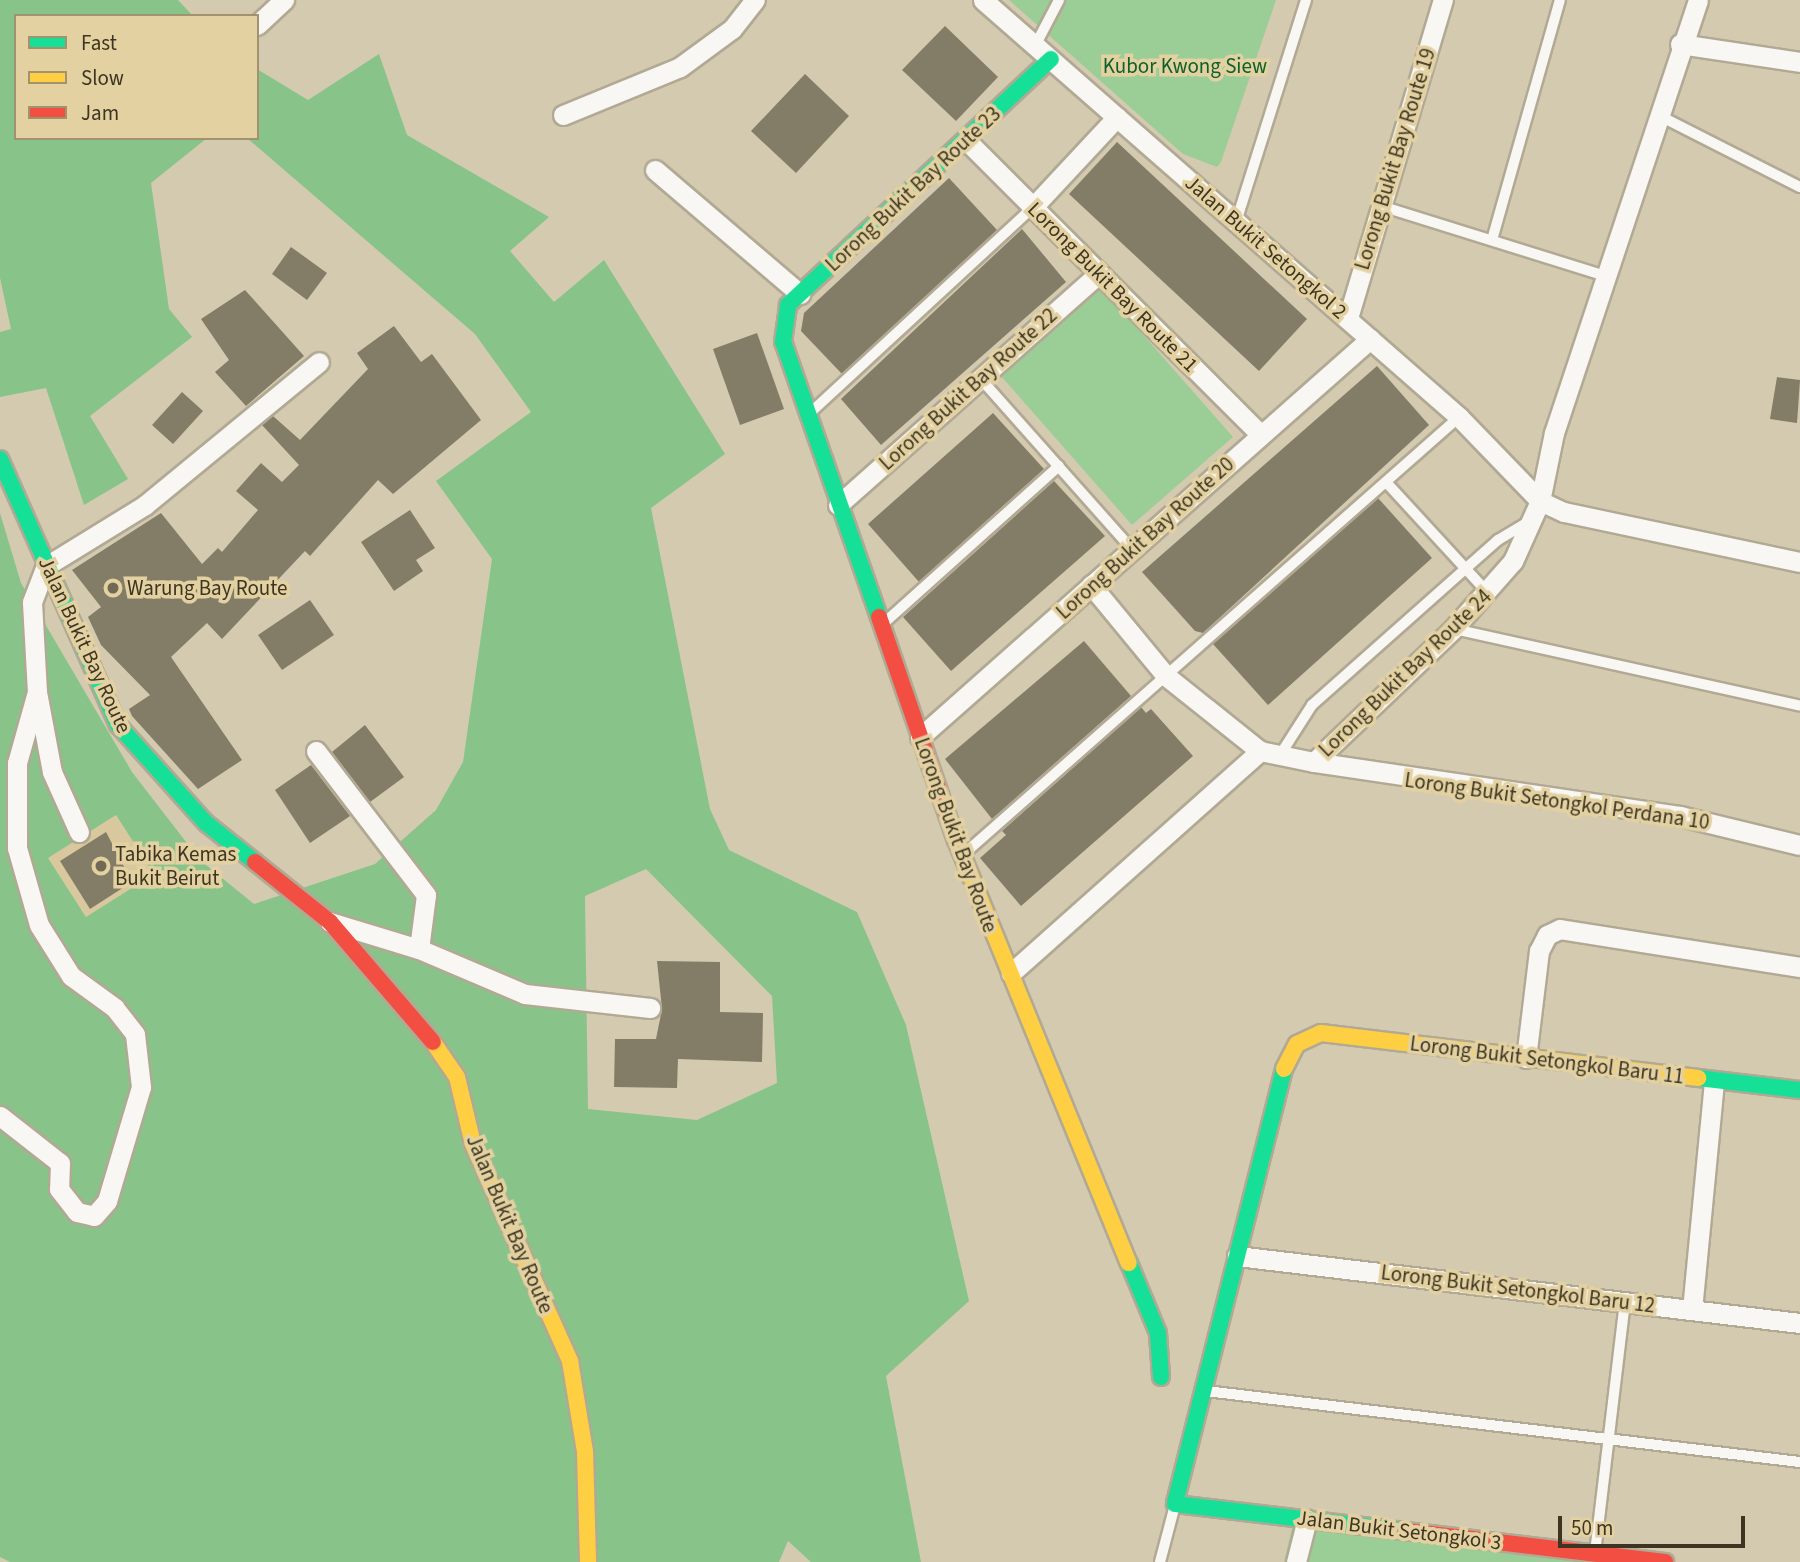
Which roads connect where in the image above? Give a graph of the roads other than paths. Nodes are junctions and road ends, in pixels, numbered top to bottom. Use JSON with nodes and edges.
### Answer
{"nodes":[{"id":1,"x":284,"y":0,"type":"edge"},
{"id":2,"x":755,"y":0,"type":"edge"},
{"id":3,"x":983,"y":0,"type":"edge"},
{"id":4,"x":1059,"y":0,"type":"edge"},
{"id":5,"x":1306,"y":0,"type":"edge"},
{"id":6,"x":1443,"y":0,"type":"edge"},
{"id":7,"x":1560,"y":0,"type":"edge"},
{"id":8,"x":1698,"y":0,"type":"edge"},
{"id":9,"x":259,"y":23,"type":"edge"},
{"id":10,"x":1681,"y":44,"type":"junction"},
{"id":11,"x":1035,"y":46,"type":"junction"},
{"id":12,"x":1051,"y":59,"type":"junction"},
{"id":13,"x":1800,"y":62,"type":"edge"},
{"id":14,"x":1658,"y":114,"type":"junction"},
{"id":15,"x":564,"y":115,"type":"dead end"},
{"id":16,"x":1117,"y":117,"type":"junction"},
{"id":17,"x":966,"y":140,"type":"junction"},
{"id":18,"x":654,"y":170,"type":"dead end"},
{"id":19,"x":1800,"y":187,"type":"edge"},
{"id":20,"x":1380,"y":206,"type":"junction"},
{"id":21,"x":1033,"y":207,"type":"junction"},
{"id":22,"x":1236,"y":222,"type":"junction"},
{"id":23,"x":1492,"y":240,"type":"junction"},
{"id":24,"x":1099,"y":274,"type":"junction"},
{"id":25,"x":1606,"y":276,"type":"junction"},
{"id":26,"x":800,"y":294,"type":"junction"},
{"id":27,"x":1348,"y":318,"type":"junction"},
{"id":28,"x":784,"y":323,"type":"joint"},
{"id":29,"x":1370,"y":339,"type":"junction"},
{"id":30,"x":319,"y":362,"type":"dead end"},
{"id":31,"x":980,"y":378,"type":"junction"},
{"id":32,"x":810,"y":413,"type":"junction"},
{"id":33,"x":1459,"y":417,"type":"junction"},
{"id":34,"x":1261,"y":435,"type":"junction"},
{"id":35,"x":0,"y":459,"type":"edge"},
{"id":36,"x":1059,"y":467,"type":"junction"},
{"id":37,"x":1386,"y":482,"type":"junction"},
{"id":38,"x":1540,"y":501,"type":"junction"},
{"id":39,"x":838,"y":505,"type":"junction"},
{"id":40,"x":1532,"y":520,"type":"junction"},
{"id":41,"x":1132,"y":548,"type":"junction"},
{"id":42,"x":1800,"y":562,"type":"edge"},
{"id":43,"x":46,"y":566,"type":"junction"},
{"id":44,"x":1466,"y":568,"type":"junction"},
{"id":45,"x":1091,"y":585,"type":"junction"},
{"id":46,"x":1488,"y":593,"type":"junction"},
{"id":47,"x":881,"y":626,"type":"junction"},
{"id":48,"x":1453,"y":629,"type":"junction"},
{"id":49,"x":1166,"y":676,"type":"junction"},
{"id":50,"x":37,"y":692,"type":"junction"},
{"id":51,"x":1800,"y":706,"type":"edge"},
{"id":52,"x":920,"y":737,"type":"junction"},
{"id":53,"x":316,"y":751,"type":"dead end"},
{"id":54,"x":1260,"y":751,"type":"junction"},
{"id":55,"x":1280,"y":755,"type":"junction"},
{"id":56,"x":1314,"y":762,"type":"junction"},
{"id":57,"x":79,"y":832,"type":"dead end"},
{"id":58,"x":1800,"y":845,"type":"edge"},
{"id":59,"x":962,"y":856,"type":"junction"},
{"id":60,"x":330,"y":922,"type":"junction"},
{"id":61,"x":419,"y":948,"type":"junction"},
{"id":62,"x":1800,"y":967,"type":"edge"},
{"id":63,"x":1011,"y":973,"type":"junction"},
{"id":64,"x":650,"y":1008,"type":"dead end"},
{"id":65,"x":1526,"y":1058,"type":"junction"},
{"id":66,"x":1714,"y":1080,"type":"junction"},
{"id":67,"x":1800,"y":1090,"type":"edge"},
{"id":68,"x":0,"y":1116,"type":"edge"},
{"id":69,"x":1237,"y":1256,"type":"junction"},
{"id":70,"x":1625,"y":1302,"type":"junction"},
{"id":71,"x":1692,"y":1310,"type":"junction"},
{"id":72,"x":1800,"y":1323,"type":"edge"},
{"id":73,"x":1161,"y":1377,"type":"dead end"},
{"id":74,"x":1203,"y":1391,"type":"junction"},
{"id":75,"x":1609,"y":1439,"type":"junction"},
{"id":76,"x":1800,"y":1462,"type":"edge"},
{"id":77,"x":1175,"y":1504,"type":"junction"},
{"id":78,"x":1307,"y":1519,"type":"junction"},
{"id":79,"x":1595,"y":1554,"type":"junction"},
{"id":80,"x":1623,"y":1559,"type":"edge"},
{"id":81,"x":588,"y":1562,"type":"edge"},
{"id":82,"x":1160,"y":1562,"type":"edge"},
{"id":83,"x":1296,"y":1562,"type":"edge"},
{"id":84,"x":1665,"y":1562,"type":"edge"}],
"edges":[{"from":1,"to":9,"type":"street"},
{"from":2,"to":15,"type":"street"},
{"from":3,"to":11,"type":"street","name":"Jalan Bukit Setongkol 2"},
{"from":4,"to":11,"type":"lane"},
{"from":5,"to":22,"type":"lane"},
{"from":6,"to":20,"type":"street","name":"Lorong Bukit Bay Route 19"},
{"from":7,"to":23,"type":"lane"},
{"from":8,"to":10,"type":"street","name":"Lorong Bukit Bay Route 24"},
{"from":10,"to":13,"type":"street"},
{"from":10,"to":14,"type":"street","name":"Lorong Bukit Bay Route 24"},
{"from":11,"to":12,"type":"street","name":"Jalan Bukit Setongkol 2"},
{"from":12,"to":16,"type":"street","name":"Jalan Bukit Setongkol 2"},
{"from":12,"to":17,"type":"street","name":"Lorong Bukit Bay Route 23"},
{"from":14,"to":19,"type":"lane"},
{"from":14,"to":25,"type":"street","name":"Lorong Bukit Bay Route 24"},
{"from":16,"to":21,"type":"street"},
{"from":16,"to":22,"type":"street","name":"Jalan Bukit Setongkol 2"},
{"from":17,"to":21,"type":"street","name":"Lorong Bukit Bay Route 21"},
{"from":17,"to":26,"type":"street","name":"Lorong Bukit Bay Route 23"},
{"from":18,"to":26,"type":"street"},
{"from":20,"to":23,"type":"lane"},
{"from":20,"to":27,"type":"street","name":"Lorong Bukit Bay Route 19"},
{"from":21,"to":24,"type":"street","name":"Lorong Bukit Bay Route 21"},
{"from":21,"to":32,"type":"lane"},
{"from":22,"to":27,"type":"street","name":"Jalan Bukit Setongkol 2"},
{"from":23,"to":25,"type":"lane"},
{"from":24,"to":31,"type":"street","name":"Lorong Bukit Bay Route 22"},
{"from":24,"to":34,"type":"street","name":"Lorong Bukit Bay Route 21"},
{"from":25,"to":38,"type":"street","name":"Lorong Bukit Bay Route 24"},
{"from":26,"to":28,"type":"street","name":"Lorong Bukit Bay Route 23"},
{"from":27,"to":29,"type":"street","name":"Jalan Bukit Setongkol 2"},
{"from":28,"to":32,"type":"street","name":"Lorong Bukit Bay Route"},
{"from":29,"to":33,"type":"street","name":"Jalan Bukit Setongkol 2"},
{"from":29,"to":34,"type":"street","name":"Lorong Bukit Bay Route 20"},
{"from":30,"to":43,"type":"street"},
{"from":31,"to":36,"type":"lane"},
{"from":31,"to":39,"type":"street","name":"Lorong Bukit Bay Route 22"},
{"from":32,"to":39,"type":"street","name":"Lorong Bukit Bay Route"},
{"from":33,"to":37,"type":"lane"},
{"from":33,"to":38,"type":"street","name":"Jalan Bukit Setongkol 2"},
{"from":34,"to":41,"type":"street","name":"Lorong Bukit Bay Route 20"},
{"from":35,"to":43,"type":"street","name":"Jalan Bukit Bay Route"},
{"from":36,"to":41,"type":"lane"},
{"from":36,"to":47,"type":"lane"},
{"from":37,"to":44,"type":"lane"},
{"from":37,"to":49,"type":"lane"},
{"from":38,"to":40,"type":"street","name":"Lorong Bukit Bay Route 24"},
{"from":38,"to":42,"type":"street"},
{"from":39,"to":47,"type":"street","name":"Lorong Bukit Bay Route"},
{"from":40,"to":44,"type":"lane"},
{"from":40,"to":46,"type":"street","name":"Lorong Bukit Bay Route 24"},
{"from":41,"to":45,"type":"street","name":"Lorong Bukit Bay Route 20"},
{"from":43,"to":50,"type":"street"},
{"from":43,"to":60,"type":"street","name":"Jalan Bukit Bay Route"},
{"from":44,"to":46,"type":"lane"},
{"from":44,"to":55,"type":"lane"},
{"from":45,"to":49,"type":"street"},
{"from":45,"to":52,"type":"street","name":"Lorong Bukit Bay Route 20"},
{"from":46,"to":48,"type":"street","name":"Lorong Bukit Bay Route 24"},
{"from":47,"to":52,"type":"street","name":"Lorong Bukit Bay Route"},
{"from":48,"to":51,"type":"lane"},
{"from":48,"to":56,"type":"street","name":"Lorong Bukit Bay Route 24"},
{"from":49,"to":54,"type":"street"},
{"from":49,"to":59,"type":"lane"},
{"from":50,"to":57,"type":"street"},
{"from":50,"to":68,"type":"street"},
{"from":52,"to":59,"type":"street","name":"Lorong Bukit Bay Route"},
{"from":53,"to":61,"type":"street"},
{"from":54,"to":55,"type":"street","name":"Lorong Bukit Bay Route 24"},
{"from":54,"to":63,"type":"street"},
{"from":55,"to":56,"type":"street","name":"Lorong Bukit Bay Route 24"},
{"from":56,"to":58,"type":"street","name":"Lorong Bukit Setongkol Perdana 10"},
{"from":59,"to":63,"type":"street","name":"Lorong Bukit Bay Route"},
{"from":60,"to":61,"type":"street"},
{"from":60,"to":81,"type":"street","name":"Jalan Bukit Bay Route"},
{"from":61,"to":64,"type":"street"},
{"from":62,"to":65,"type":"street"},
{"from":63,"to":73,"type":"street","name":"Lorong Bukit Bay Route"},
{"from":65,"to":66,"type":"street","name":"Lorong Bukit Setongkol Baru 11"},
{"from":65,"to":69,"type":"street","name":"Lorong Bukit Setongkol Baru 11"},
{"from":66,"to":67,"type":"street","name":"Lorong Bukit Setongkol Baru 11"},
{"from":66,"to":71,"type":"street"},
{"from":69,"to":70,"type":"street","name":"Lorong Bukit Setongkol Baru 12"},
{"from":69,"to":74,"type":"street"},
{"from":70,"to":71,"type":"street","name":"Lorong Bukit Setongkol Baru 12"},
{"from":70,"to":75,"type":"lane"},
{"from":71,"to":72,"type":"street","name":"Lorong Bukit Setongkol Baru 12"},
{"from":74,"to":75,"type":"lane"},
{"from":74,"to":77,"type":"street"},
{"from":75,"to":76,"type":"lane"},
{"from":75,"to":79,"type":"lane"},
{"from":77,"to":78,"type":"street","name":"Jalan Bukit Setongkol 3"},
{"from":77,"to":82,"type":"lane"},
{"from":78,"to":79,"type":"street","name":"Jalan Bukit Setongkol 3"},
{"from":78,"to":83,"type":"street"},
{"from":79,"to":80,"type":"street","name":"Jalan Bukit Setongkol 3"},
{"from":80,"to":84,"type":"street","name":"Jalan Bukit Setongkol 3"}]}
